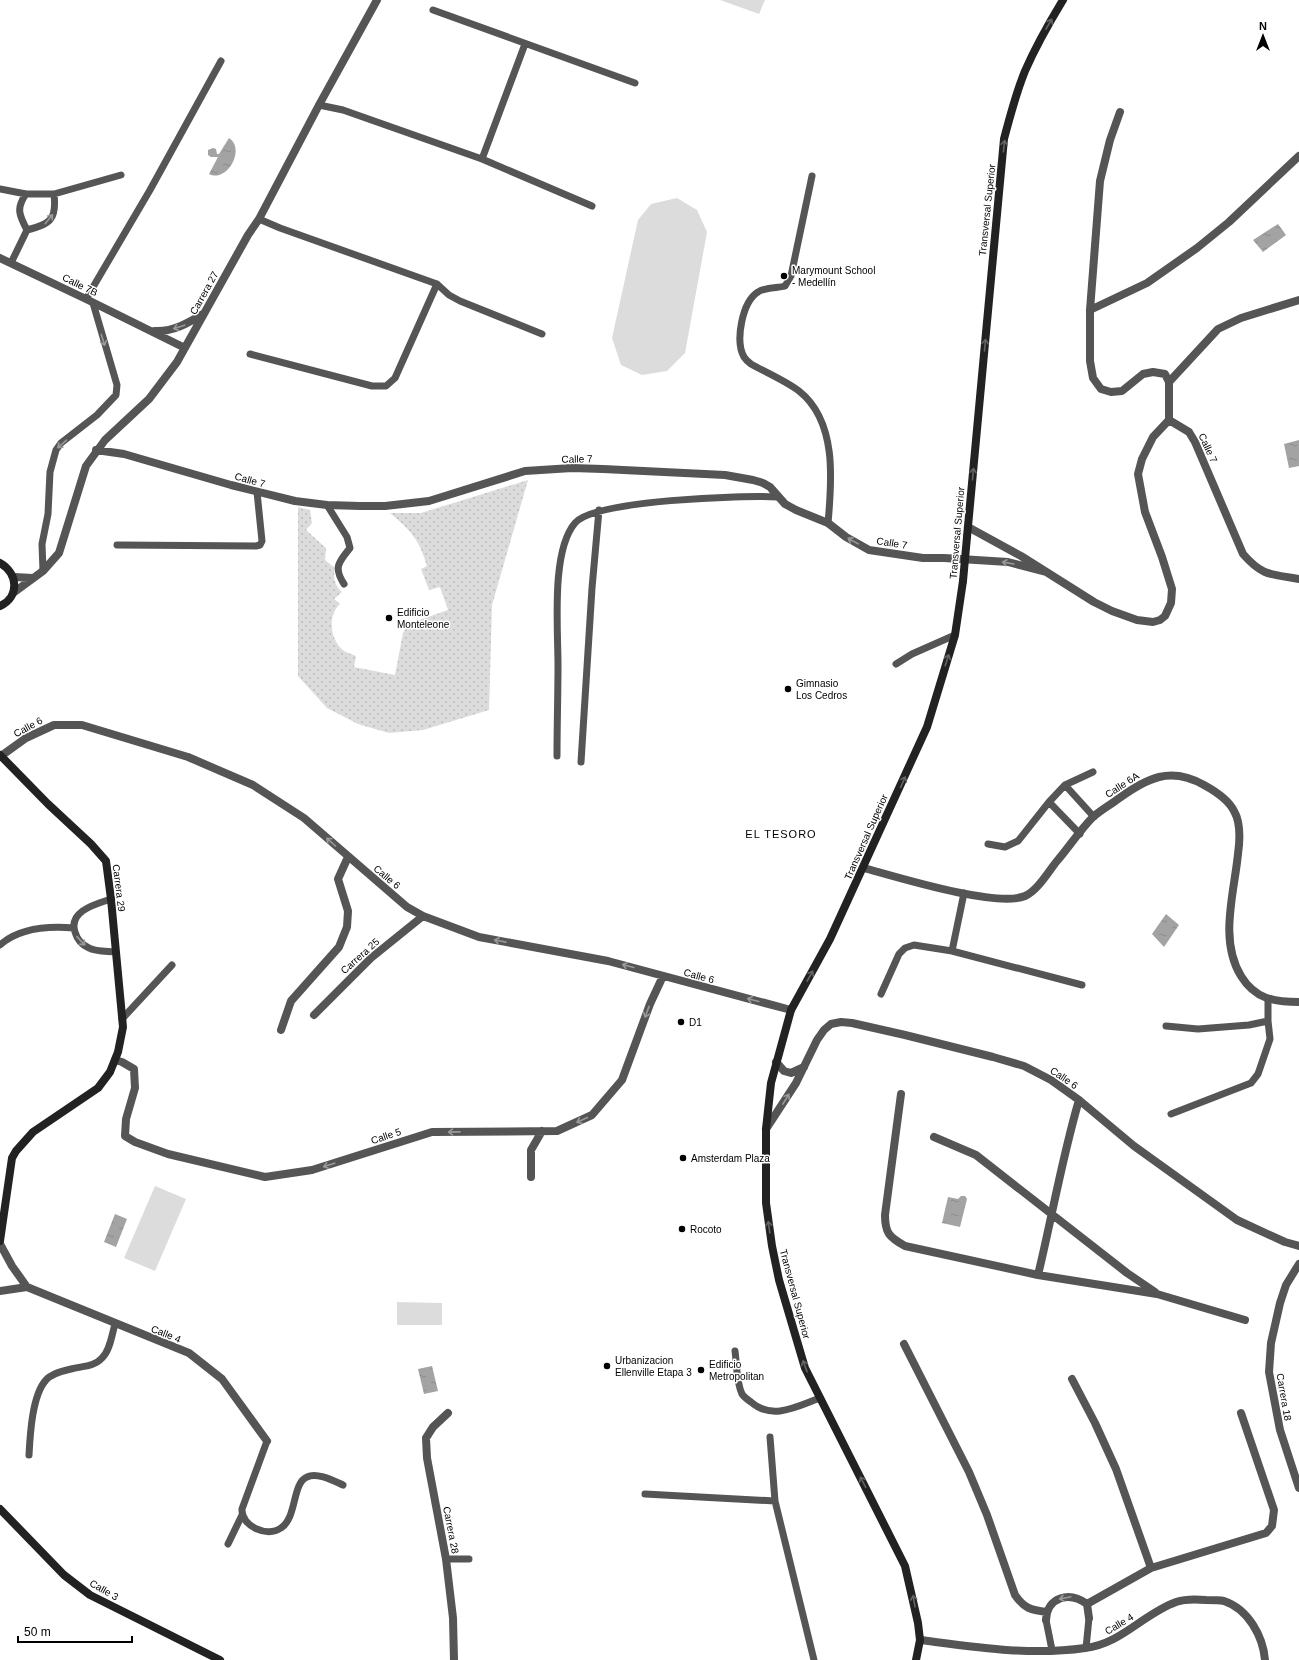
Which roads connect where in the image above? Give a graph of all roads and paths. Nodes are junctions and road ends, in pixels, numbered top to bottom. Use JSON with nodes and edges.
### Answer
{"nodes":[{"id":1,"x":377,"y":0,"type":"edge"},
{"id":2,"x":1063,"y":0,"type":"edge"},
{"id":3,"x":433,"y":10,"type":"dead end"},
{"id":4,"x":525,"y":44,"type":"junction"},
{"id":5,"x":221,"y":61,"type":"dead end"},
{"id":6,"x":635,"y":83,"type":"dead end"},
{"id":7,"x":319,"y":104,"type":"junction"},
{"id":8,"x":1120,"y":112,"type":"dead end"},
{"id":9,"x":1299,"y":156,"type":"edge"},
{"id":10,"x":482,"y":159,"type":"junction"},
{"id":11,"x":121,"y":176,"type":"dead end"},
{"id":12,"x":812,"y":176,"type":"dead end"},
{"id":13,"x":0,"y":189,"type":"edge"},
{"id":14,"x":26,"y":194,"type":"junction"},
{"id":15,"x":54,"y":194,"type":"junction"},
{"id":16,"x":592,"y":206,"type":"dead end"},
{"id":17,"x":259,"y":219,"type":"junction"},
{"id":18,"x":26,"y":230,"type":"junction"},
{"id":19,"x":0,"y":258,"type":"edge"},
{"id":20,"x":11,"y":263,"type":"junction"},
{"id":21,"x":437,"y":284,"type":"junction"},
{"id":22,"x":1299,"y":300,"type":"edge"},
{"id":23,"x":90,"y":301,"type":"junction"},
{"id":24,"x":1090,"y":310,"type":"junction"},
{"id":25,"x":204,"y":314,"type":"junction"},
{"id":26,"x":151,"y":331,"type":"junction"},
{"id":27,"x":542,"y":334,"type":"dead end"},
{"id":28,"x":185,"y":348,"type":"junction"},
{"id":29,"x":250,"y":354,"type":"dead end"},
{"id":30,"x":1169,"y":382,"type":"junction"},
{"id":31,"x":1169,"y":420,"type":"junction"},
{"id":32,"x":96,"y":450,"type":"junction"},
{"id":33,"x":257,"y":492,"type":"junction"},
{"id":34,"x":777,"y":497,"type":"junction"},
{"id":35,"x":327,"y":505,"type":"junction"},
{"id":36,"x":599,"y":510,"type":"junction"},
{"id":37,"x":828,"y":523,"type":"junction"},
{"id":38,"x":968,"y":527,"type":"junction"},
{"id":39,"x":117,"y":545,"type":"dead end"},
{"id":40,"x":0,"y":563,"type":"edge"},
{"id":41,"x":43,"y":571,"type":"junction"},
{"id":42,"x":1046,"y":572,"type":"junction"},
{"id":43,"x":14,"y":577,"type":"junction"},
{"id":44,"x":33,"y":578,"type":"junction"},
{"id":45,"x":1299,"y":579,"type":"edge"},
{"id":46,"x":344,"y":584,"type":"dead end"},
{"id":47,"x":13,"y":592,"type":"junction"},
{"id":48,"x":0,"y":606,"type":"edge"},
{"id":49,"x":955,"y":635,"type":"junction"},
{"id":50,"x":896,"y":664,"type":"dead end"},
{"id":51,"x":0,"y":755,"type":"edge"},
{"id":52,"x":557,"y":756,"type":"dead end"},
{"id":53,"x":581,"y":762,"type":"dead end"},
{"id":54,"x":1093,"y":772,"type":"dead end"},
{"id":55,"x":1065,"y":785,"type":"junction"},
{"id":56,"x":1049,"y":802,"type":"junction"},
{"id":57,"x":1094,"y":817,"type":"junction"},
{"id":58,"x":1080,"y":834,"type":"junction"},
{"id":59,"x":988,"y":844,"type":"dead end"},
{"id":60,"x":348,"y":857,"type":"junction"},
{"id":61,"x":864,"y":868,"type":"junction"},
{"id":62,"x":964,"y":893,"type":"junction"},
{"id":63,"x":111,"y":899,"type":"junction"},
{"id":64,"x":423,"y":916,"type":"junction"},
{"id":65,"x":74,"y":928,"type":"junction"},
{"id":66,"x":0,"y":945,"type":"edge"},
{"id":67,"x":116,"y":952,"type":"junction"},
{"id":68,"x":952,"y":952,"type":"junction"},
{"id":69,"x":172,"y":965,"type":"dead end"},
{"id":70,"x":663,"y":976,"type":"junction"},
{"id":71,"x":1082,"y":984,"type":"dead end"},
{"id":72,"x":881,"y":994,"type":"dead end"},
{"id":73,"x":1268,"y":999,"type":"junction"},
{"id":74,"x":1299,"y":1002,"type":"edge"},
{"id":75,"x":791,"y":1010,"type":"junction"},
{"id":76,"x":314,"y":1015,"type":"dead end"},
{"id":77,"x":122,"y":1019,"type":"junction"},
{"id":78,"x":1268,"y":1021,"type":"junction"},
{"id":79,"x":1166,"y":1026,"type":"dead end"},
{"id":80,"x":281,"y":1030,"type":"dead end"},
{"id":81,"x":115,"y":1060,"type":"junction"},
{"id":82,"x":776,"y":1062,"type":"junction"},
{"id":83,"x":804,"y":1067,"type":"junction"},
{"id":84,"x":901,"y":1094,"type":"dead end"},
{"id":85,"x":1079,"y":1100,"type":"junction"},
{"id":86,"x":80,"y":1101,"type":"junction"},
{"id":87,"x":1172,"y":1114,"type":"dead end"},
{"id":88,"x":766,"y":1129,"type":"junction"},
{"id":89,"x":542,"y":1131,"type":"junction"},
{"id":90,"x":934,"y":1137,"type":"dead end"},
{"id":91,"x":531,"y":1177,"type":"dead end"},
{"id":92,"x":1053,"y":1215,"type":"junction"},
{"id":93,"x":0,"y":1241,"type":"edge"},
{"id":94,"x":0,"y":1244,"type":"edge"},
{"id":95,"x":1299,"y":1246,"type":"edge"},
{"id":96,"x":1299,"y":1264,"type":"edge"},
{"id":97,"x":1038,"y":1275,"type":"junction"},
{"id":98,"x":26,"y":1288,"type":"junction"},
{"id":99,"x":0,"y":1290,"type":"edge"},
{"id":100,"x":1157,"y":1294,"type":"junction"},
{"id":101,"x":1245,"y":1320,"type":"dead end"},
{"id":102,"x":116,"y":1324,"type":"junction"},
{"id":103,"x":904,"y":1344,"type":"dead end"},
{"id":104,"x":735,"y":1351,"type":"dead end"},
{"id":105,"x":1072,"y":1379,"type":"dead end"},
{"id":106,"x":820,"y":1398,"type":"junction"},
{"id":107,"x":448,"y":1413,"type":"dead end"},
{"id":108,"x":1241,"y":1413,"type":"dead end"},
{"id":109,"x":770,"y":1437,"type":"dead end"},
{"id":110,"x":267,"y":1441,"type":"joint"},
{"id":111,"x":29,"y":1455,"type":"dead end"},
{"id":112,"x":343,"y":1485,"type":"dead end"},
{"id":113,"x":1299,"y":1488,"type":"edge"},
{"id":114,"x":646,"y":1494,"type":"dead end"},
{"id":115,"x":775,"y":1500,"type":"junction"},
{"id":116,"x":0,"y":1509,"type":"edge"},
{"id":117,"x":242,"y":1515,"type":"junction"},
{"id":118,"x":228,"y":1544,"type":"dead end"},
{"id":119,"x":446,"y":1559,"type":"junction"},
{"id":120,"x":469,"y":1559,"type":"dead end"},
{"id":121,"x":1151,"y":1568,"type":"junction"},
{"id":122,"x":1087,"y":1604,"type":"junction"},
{"id":123,"x":1047,"y":1616,"type":"junction"},
{"id":124,"x":1089,"y":1618,"type":"joint"},
{"id":125,"x":920,"y":1640,"type":"junction"},
{"id":126,"x":1086,"y":1648,"type":"junction"},
{"id":127,"x":1052,"y":1650,"type":"junction"},
{"id":128,"x":220,"y":1660,"type":"edge"},
{"id":129,"x":454,"y":1660,"type":"edge"},
{"id":130,"x":814,"y":1660,"type":"edge"},
{"id":131,"x":916,"y":1660,"type":"edge"},
{"id":132,"x":1265,"y":1660,"type":"edge"}],
"edges":[{"from":1,"to":7,"type":"street","name":"Carrera 27"},
{"from":38,"to":2,"type":"main road","name":"Transversal Superior","one_way":true},
{"from":3,"to":4,"type":"lane"},
{"from":4,"to":6,"type":"lane"},
{"from":4,"to":10,"type":"lane"},
{"from":5,"to":23,"type":"lane"},
{"from":7,"to":10,"type":"lane"},
{"from":7,"to":17,"type":"street","name":"Carrera 27"},
{"from":8,"to":24,"type":"street"},
{"from":9,"to":24,"type":"street"},
{"from":10,"to":16,"type":"lane"},
{"from":11,"to":15,"type":"lane"},
{"from":12,"to":37,"type":"lane"},
{"from":13,"to":14,"type":"lane"},
{"from":14,"to":15,"type":"lane"},
{"from":14,"to":18,"type":"lane"},
{"from":18,"to":15,"type":"lane","one_way":true},
{"from":17,"to":21,"type":"lane"},
{"from":17,"to":25,"type":"street","name":"Carrera 27"},
{"from":18,"to":20,"type":"lane"},
{"from":19,"to":20,"type":"street","name":"Calle 7B"},
{"from":20,"to":23,"type":"street","name":"Calle 7B"},
{"from":21,"to":27,"type":"lane"},
{"from":21,"to":29,"type":"lane"},
{"from":22,"to":30,"type":"street"},
{"from":23,"to":26,"type":"street","name":"Calle 7B"},
{"from":23,"to":41,"type":"lane","one_way":true},
{"from":24,"to":30,"type":"street"},
{"from":25,"to":26,"type":"street","name":"Calle 7B","one_way":true},
{"from":25,"to":28,"type":"street","name":"Carrera 27"},
{"from":26,"to":28,"type":"street","name":"Calle 7B"},
{"from":28,"to":32,"type":"street","name":"Carrera 27"},
{"from":30,"to":31,"type":"street"},
{"from":31,"to":42,"type":"street","name":"Calle 7"},
{"from":31,"to":45,"type":"street","name":"Calle 7"},
{"from":32,"to":33,"type":"street","name":"Calle 7"},
{"from":32,"to":41,"type":"street","name":"Carrera 27"},
{"from":33,"to":35,"type":"street","name":"Calle 7"},
{"from":33,"to":39,"type":"lane"},
{"from":34,"to":35,"type":"street","name":"Calle 7"},
{"from":34,"to":36,"type":"lane"},
{"from":34,"to":37,"type":"street","name":"Calle 7"},
{"from":35,"to":46,"type":"lane"},
{"from":36,"to":52,"type":"lane"},
{"from":36,"to":53,"type":"lane"},
{"from":42,"to":37,"type":"street","name":"Calle 7","one_way":true},
{"from":38,"to":42,"type":"street","name":"Calle 7"},
{"from":38,"to":49,"type":"main road","name":"Transversal Superior","bridge":true},
{"from":40,"to":43,"type":"main road"},
{"from":41,"to":44,"type":"street","name":"Carrera 27"},
{"from":43,"to":44,"type":"street"},
{"from":43,"to":47,"type":"main road"},
{"from":44,"to":47,"type":"street","name":"Carrera 27"},
{"from":47,"to":48,"type":"main road"},
{"from":49,"to":50,"type":"lane"},
{"from":61,"to":49,"type":"main road","name":"Transversal Superior","one_way":true},
{"from":60,"to":51,"type":"street","name":"Calle 6","one_way":true},
{"from":51,"to":63,"type":"main road","name":"Carrera 29"},
{"from":54,"to":55,"type":"lane"},
{"from":55,"to":56,"type":"lane"},
{"from":55,"to":57,"type":"lane"},
{"from":56,"to":58,"type":"lane"},
{"from":56,"to":59,"type":"lane"},
{"from":57,"to":58,"type":"street","name":"Calle 6A"},
{"from":57,"to":73,"type":"street","name":"Calle 6A"},
{"from":58,"to":62,"type":"street","name":"Calle 6A"},
{"from":60,"to":64,"type":"street","name":"Calle 6"},
{"from":60,"to":80,"type":"street"},
{"from":61,"to":62,"type":"street","name":"Calle 6A"},
{"from":75,"to":61,"type":"main road","name":"Transversal Superior","one_way":true},
{"from":62,"to":68,"type":"lane"},
{"from":63,"to":65,"type":"lane"},
{"from":63,"to":67,"type":"main road","name":"Carrera 29"},
{"from":70,"to":64,"type":"street","name":"Calle 6","one_way":true},
{"from":64,"to":76,"type":"street","name":"Carrera 25"},
{"from":65,"to":66,"type":"lane"},
{"from":65,"to":67,"type":"lane","one_way":true},
{"from":67,"to":77,"type":"main road","name":"Carrera 29"},
{"from":68,"to":71,"type":"lane"},
{"from":68,"to":72,"type":"lane"},
{"from":69,"to":77,"type":"lane"},
{"from":75,"to":70,"type":"street","name":"Calle 6","one_way":true},
{"from":70,"to":89,"type":"street","name":"Calle 5","one_way":true},
{"from":73,"to":74,"type":"street","name":"Calle 6A"},
{"from":73,"to":78,"type":"lane"},
{"from":75,"to":82,"type":"main road","name":"Transversal Superior"},
{"from":77,"to":81,"type":"main road","name":"Carrera 29"},
{"from":77,"to":86,"type":"main road","name":"Carrera 29"},
{"from":78,"to":79,"type":"lane"},
{"from":78,"to":87,"type":"lane"},
{"from":81,"to":86,"type":"main road","name":"Carrera 29"},
{"from":89,"to":81,"type":"street","name":"Calle 5","one_way":true},
{"from":82,"to":83,"type":"street"},
{"from":82,"to":88,"type":"main road","name":"Transversal Superior"},
{"from":83,"to":85,"type":"street","name":"Calle 6"},
{"from":88,"to":83,"type":"street","name":"Calle 6","one_way":true},
{"from":84,"to":97,"type":"street"},
{"from":85,"to":92,"type":"street"},
{"from":85,"to":95,"type":"street","name":"Calle 6"},
{"from":86,"to":93,"type":"main road","name":"Carrera 29"},
{"from":106,"to":88,"type":"main road","name":"Transversal Superior","one_way":true},
{"from":89,"to":91,"type":"street"},
{"from":90,"to":92,"type":"street"},
{"from":92,"to":97,"type":"street"},
{"from":92,"to":100,"type":"street"},
{"from":94,"to":98,"type":"street"},
{"from":96,"to":113,"type":"street","name":"Carrera 18"},
{"from":97,"to":100,"type":"street"},
{"from":98,"to":99,"type":"street","name":"Calle 4"},
{"from":98,"to":102,"type":"street","name":"Calle 4"},
{"from":100,"to":101,"type":"street"},
{"from":102,"to":110,"type":"street","name":"Calle 4"},
{"from":102,"to":111,"type":"lane"},
{"from":103,"to":123,"type":"street"},
{"from":104,"to":106,"type":"lane"},
{"from":105,"to":121,"type":"street"},
{"from":125,"to":106,"type":"main road","name":"Transversal Superior","one_way":true},
{"from":107,"to":119,"type":"street","name":"Carrera 28"},
{"from":108,"to":121,"type":"street"},
{"from":109,"to":115,"type":"lane"},
{"from":110,"to":117,"type":"lane"},
{"from":112,"to":117,"type":"lane"},
{"from":114,"to":115,"type":"lane"},
{"from":115,"to":130,"type":"lane"},
{"from":116,"to":128,"type":"main road","name":"Calle 3"},
{"from":117,"to":118,"type":"lane"},
{"from":119,"to":120,"type":"lane"},
{"from":119,"to":129,"type":"street","name":"Carrera 28"},
{"from":121,"to":122,"type":"street"},
{"from":122,"to":123,"type":"street","one_way":true},
{"from":122,"to":124,"type":"street"},
{"from":123,"to":127,"type":"lane"},
{"from":124,"to":126,"type":"lane"},
{"from":125,"to":127,"type":"street","name":"Calle 4"},
{"from":125,"to":131,"type":"main road","name":"Transversal Superior"},
{"from":126,"to":127,"type":"street","name":"Calle 4"},
{"from":126,"to":132,"type":"street","name":"Calle 4"}]}
